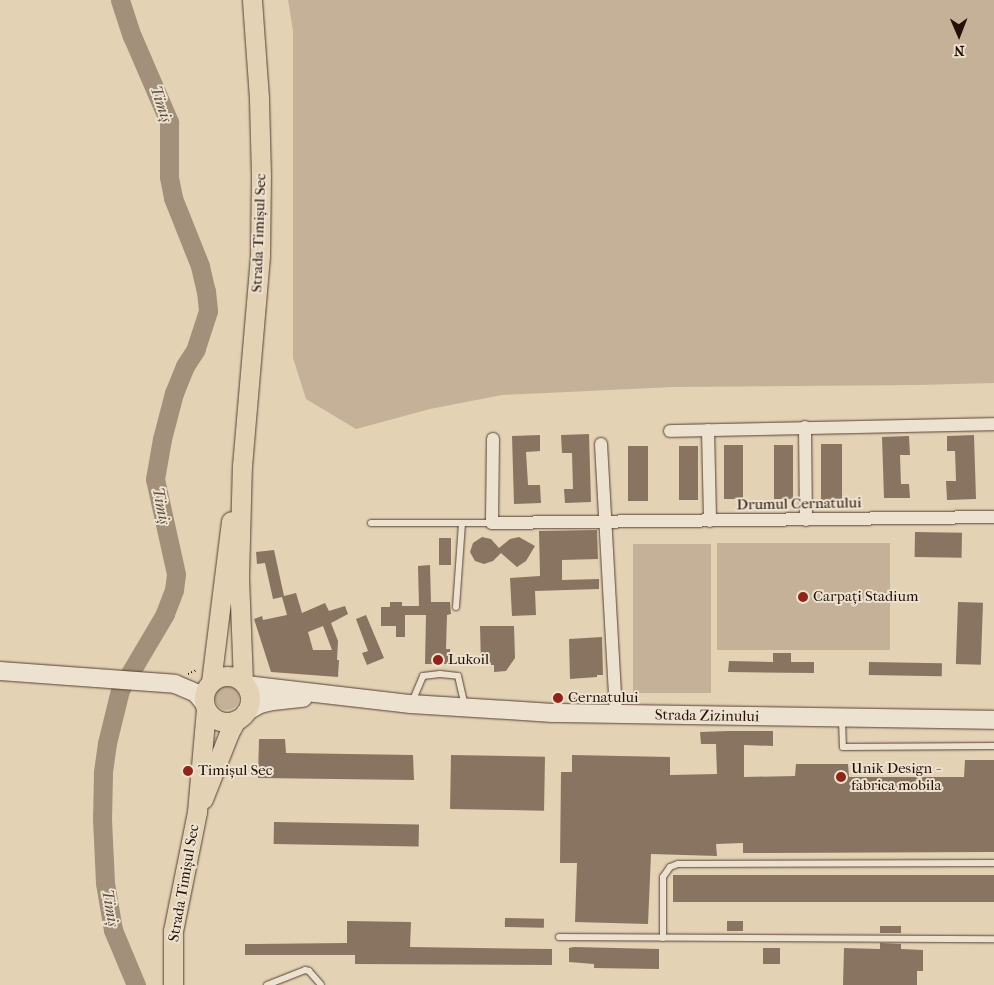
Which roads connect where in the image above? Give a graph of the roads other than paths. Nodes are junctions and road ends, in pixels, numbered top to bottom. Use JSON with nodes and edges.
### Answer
{"nodes":[{"id":1,"x":252,"y":0,"type":"edge"},
{"id":2,"x":994,"y":424,"type":"edge"},
{"id":3,"x":805,"y":427,"type":"junction"},
{"id":4,"x":708,"y":430,"type":"junction"},
{"id":5,"x":670,"y":431,"type":"dead end"},
{"id":6,"x":492,"y":438,"type":"dead end"},
{"id":7,"x":601,"y":444,"type":"dead end"},
{"id":8,"x":242,"y":466,"type":"junction"},
{"id":9,"x":994,"y":517,"type":"edge"},
{"id":10,"x":806,"y":520,"type":"junction"},
{"id":11,"x":710,"y":521,"type":"junction"},
{"id":12,"x":604,"y":522,"type":"junction"},
{"id":13,"x":462,"y":523,"type":"junction"},
{"id":14,"x":492,"y":523,"type":"junction"},
{"id":15,"x":371,"y":524,"type":"dead end"},
{"id":16,"x":456,"y":606,"type":"dead end"},
{"id":17,"x":0,"y":671,"type":"edge"},
{"id":18,"x":244,"y":683,"type":"junction"},
{"id":19,"x":208,"y":695,"type":"junction"},
{"id":20,"x":331,"y":696,"type":"junction"},
{"id":21,"x":411,"y":704,"type":"junction"},
{"id":22,"x":465,"y":708,"type":"junction"},
{"id":23,"x":616,"y":714,"type":"junction"},
{"id":24,"x":241,"y":716,"type":"junction"},
{"id":25,"x":842,"y":717,"type":"junction"},
{"id":26,"x":994,"y":720,"type":"edge"},
{"id":27,"x":994,"y":746,"type":"edge"},
{"id":28,"x":197,"y":812,"type":"junction"},
{"id":29,"x":994,"y":863,"type":"edge"},
{"id":30,"x":559,"y":937,"type":"dead end"},
{"id":31,"x":663,"y":938,"type":"junction"},
{"id":32,"x":994,"y":939,"type":"edge"},
{"id":33,"x":173,"y":985,"type":"edge"},
{"id":34,"x":267,"y":985,"type":"edge"},
{"id":35,"x":321,"y":985,"type":"edge"}],
"edges":[{"from":1,"to":8,"type":"main road","name":"Strada Timișul Sec"},
{"from":2,"to":3,"type":"street"},
{"from":3,"to":4,"type":"street"},
{"from":3,"to":10,"type":"street"},
{"from":4,"to":5,"type":"street"},
{"from":4,"to":11,"type":"street"},
{"from":6,"to":14,"type":"street"},
{"from":7,"to":12,"type":"street"},
{"from":8,"to":18,"type":"main road","name":"Strada Timișul Sec"},
{"from":8,"to":19,"type":"main road","name":"Strada Timișul Sec"},
{"from":9,"to":10,"type":"street","name":"Drumul Cernatului"},
{"from":10,"to":11,"type":"street","name":"Drumul Cernatului"},
{"from":11,"to":12,"type":"street","name":"Drumul Cernatului"},
{"from":12,"to":14,"type":"street","name":"Drumul Cernatului"},
{"from":12,"to":23,"type":"street"},
{"from":13,"to":14,"type":"lane"},
{"from":13,"to":15,"type":"lane"},
{"from":13,"to":16,"type":"lane"},
{"from":17,"to":19,"type":"main road"},
{"from":18,"to":19,"type":"main road"},
{"from":18,"to":20,"type":"main road","name":"Strada Zizinului"},
{"from":18,"to":24,"type":"main road"},
{"from":19,"to":24,"type":"main road"},
{"from":19,"to":28,"type":"main road","name":"Strada Timișul Sec"},
{"from":20,"to":21,"type":"main road","name":"Strada Zizinului"},
{"from":20,"to":24,"type":"main road","name":"Strada Zizinului"},
{"from":21,"to":22,"type":"main road","name":"Strada Zizinului"},
{"from":21,"to":22,"type":"lane"},
{"from":22,"to":23,"type":"main road","name":"Strada Zizinului"},
{"from":23,"to":25,"type":"main road","name":"Strada Zizinului"},
{"from":24,"to":28,"type":"main road","name":"Strada Timișul Sec"},
{"from":25,"to":26,"type":"main road","name":"Strada Zizinului"},
{"from":25,"to":27,"type":"lane"},
{"from":28,"to":33,"type":"main road","name":"Strada Timișul Sec"},
{"from":29,"to":31,"type":"lane"},
{"from":30,"to":31,"type":"lane"},
{"from":31,"to":32,"type":"lane"},
{"from":34,"to":35,"type":"lane"}]}
